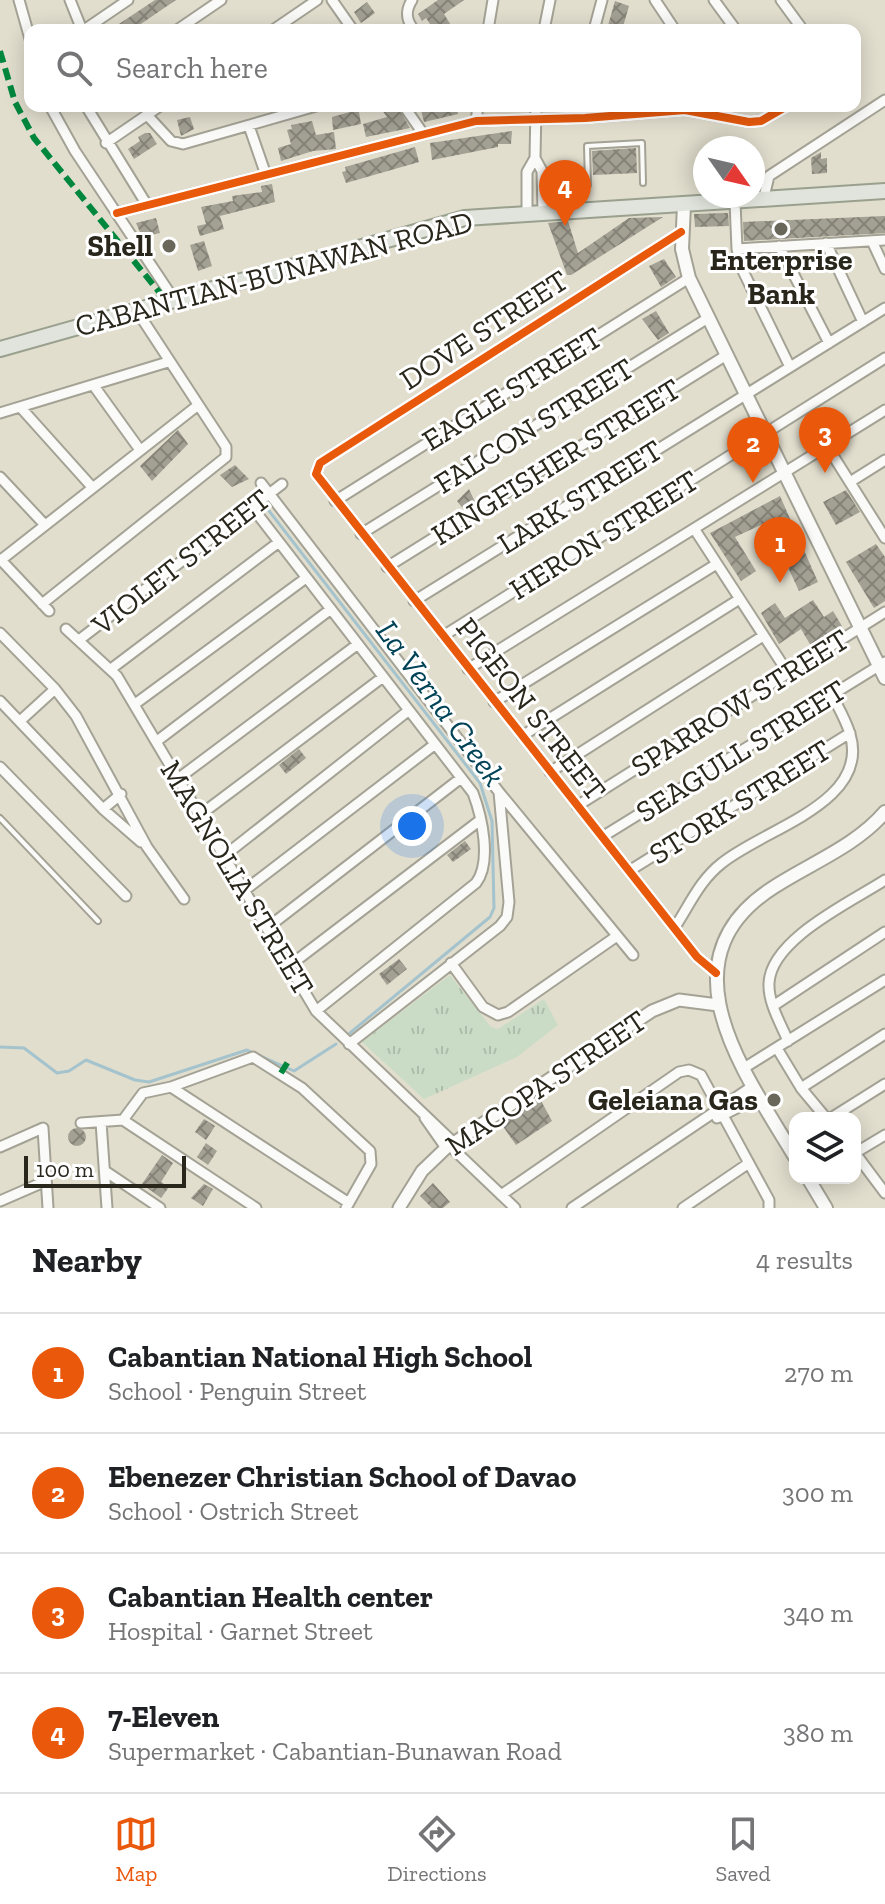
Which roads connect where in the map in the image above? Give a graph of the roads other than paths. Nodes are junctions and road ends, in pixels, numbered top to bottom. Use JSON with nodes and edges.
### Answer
{"nodes":[{"id":1,"x":19,"y":0,"type":"edge"},
{"id":2,"x":70,"y":0,"type":"edge"},
{"id":3,"x":221,"y":0,"type":"edge"},
{"id":4,"x":317,"y":0,"type":"edge"},
{"id":5,"x":332,"y":0,"type":"edge"},
{"id":6,"x":412,"y":0,"type":"edge"},
{"id":7,"x":493,"y":0,"type":"edge"},
{"id":8,"x":550,"y":0,"type":"edge"},
{"id":9,"x":602,"y":0,"type":"edge"},
{"id":10,"x":655,"y":0,"type":"edge"},
{"id":11,"x":714,"y":0,"type":"edge"},
{"id":12,"x":781,"y":0,"type":"edge"},
{"id":13,"x":122,"y":2,"type":"edge"},
{"id":14,"x":26,"y":24,"type":"edge"},
{"id":15,"x":80,"y":24,"type":"edge"},
{"id":16,"x":91,"y":24,"type":"edge"},
{"id":17,"x":186,"y":24,"type":"edge"},
{"id":18,"x":288,"y":24,"type":"edge"},
{"id":19,"x":349,"y":24,"type":"edge"},
{"id":20,"x":410,"y":24,"type":"edge"},
{"id":21,"x":489,"y":24,"type":"edge"},
{"id":22,"x":545,"y":24,"type":"edge"},
{"id":23,"x":596,"y":24,"type":"edge"},
{"id":24,"x":671,"y":24,"type":"edge"},
{"id":25,"x":732,"y":24,"type":"edge"},
{"id":26,"x":799,"y":24,"type":"edge"},
{"id":27,"x":885,"y":100,"type":"edge"},
{"id":28,"x":54,"y":112,"type":"edge"},
{"id":29,"x":89,"y":112,"type":"edge"},
{"id":30,"x":151,"y":112,"type":"edge"},
{"id":31,"x":296,"y":112,"type":"edge"},
{"id":32,"x":408,"y":112,"type":"edge"},
{"id":33,"x":477,"y":112,"type":"edge"},
{"id":34,"x":536,"y":112,"type":"edge"},
{"id":35,"x":586,"y":112,"type":"edge"},
{"id":36,"x":647,"y":112,"type":"edge"},
{"id":37,"x":705,"y":112,"type":"edge"},
{"id":38,"x":777,"y":112,"type":"edge"},
{"id":39,"x":147,"y":115,"type":"junction"},
{"id":40,"x":585,"y":118,"type":"junction"},
{"id":41,"x":535,"y":119,"type":"junction"},
{"id":42,"x":476,"y":121,"type":"junction"},
{"id":43,"x":249,"y":126,"type":"junction"},
{"id":44,"x":422,"y":132,"type":"junction"},
{"id":45,"x":106,"y":143,"type":"junction"},
{"id":46,"x":535,"y":158,"type":"junction"},
{"id":47,"x":266,"y":175,"type":"junction"},
{"id":48,"x":643,"y":183,"type":"dead end"},
{"id":49,"x":588,"y":185,"type":"dead end"},
{"id":50,"x":765,"y":185,"type":"edge"},
{"id":51,"x":885,"y":191,"type":"edge"},
{"id":52,"x":765,"y":201,"type":"edge"},
{"id":53,"x":693,"y":204,"type":"edge"},
{"id":54,"x":147,"y":205,"type":"junction"},
{"id":55,"x":684,"y":205,"type":"junction"},
{"id":56,"x":735,"y":208,"type":"edge"},
{"id":57,"x":535,"y":212,"type":"junction"},
{"id":58,"x":117,"y":213,"type":"junction"},
{"id":59,"x":681,"y":232,"type":"junction"},
{"id":60,"x":885,"y":240,"type":"edge"},
{"id":61,"x":872,"y":241,"type":"junction"},
{"id":62,"x":826,"y":243,"type":"junction"},
{"id":63,"x":779,"y":246,"type":"junction"},
{"id":64,"x":737,"y":249,"type":"junction"},
{"id":65,"x":885,"y":269,"type":"edge"},
{"id":66,"x":689,"y":278,"type":"junction"},
{"id":67,"x":175,"y":301,"type":"junction"},
{"id":68,"x":885,"y":308,"type":"edge"},
{"id":69,"x":137,"y":311,"type":"junction"},
{"id":70,"x":708,"y":318,"type":"junction"},
{"id":71,"x":863,"y":322,"type":"junction"},
{"id":72,"x":829,"y":343,"type":"junction"},
{"id":73,"x":0,"y":349,"type":"edge"},
{"id":74,"x":725,"y":356,"type":"junction"},
{"id":75,"x":885,"y":358,"type":"edge"},
{"id":76,"x":168,"y":362,"type":"junction"},
{"id":77,"x":790,"y":367,"type":"junction"},
{"id":78,"x":94,"y":386,"type":"junction"},
{"id":79,"x":747,"y":394,"type":"junction"},
{"id":80,"x":197,"y":406,"type":"junction"},
{"id":81,"x":22,"y":409,"type":"junction"},
{"id":82,"x":885,"y":410,"type":"edge"},
{"id":83,"x":0,"y":413,"type":"edge"},
{"id":84,"x":766,"y":433,"type":"junction"},
{"id":85,"x":827,"y":446,"type":"junction"},
{"id":86,"x":140,"y":450,"type":"junction"},
{"id":87,"x":885,"y":460,"type":"edge"},
{"id":88,"x":316,"y":471,"type":"joint"},
{"id":89,"x":785,"y":473,"type":"junction"},
{"id":90,"x":0,"y":477,"type":"edge"},
{"id":91,"x":850,"y":482,"type":"junction"},
{"id":92,"x":261,"y":483,"type":"dead end"},
{"id":93,"x":282,"y":484,"type":"dead end"},
{"id":94,"x":92,"y":487,"type":"junction"},
{"id":95,"x":269,"y":494,"type":"junction"},
{"id":96,"x":335,"y":501,"type":"junction"},
{"id":97,"x":252,"y":507,"type":"junction"},
{"id":98,"x":885,"y":512,"type":"edge"},
{"id":99,"x":873,"y":519,"type":"junction"},
{"id":100,"x":45,"y":525,"type":"junction"},
{"id":101,"x":695,"y":530,"type":"junction"},
{"id":102,"x":361,"y":534,"type":"junction"},
{"id":103,"x":885,"y":538,"type":"edge"},
{"id":104,"x":279,"y":542,"type":"junction"},
{"id":105,"x":0,"y":560,"type":"edge"},
{"id":106,"x":715,"y":565,"type":"junction"},
{"id":107,"x":387,"y":567,"type":"junction"},
{"id":108,"x":306,"y":578,"type":"junction"},
{"id":109,"x":738,"y":600,"type":"junction"},
{"id":110,"x":414,"y":601,"type":"junction"},
{"id":111,"x":331,"y":609,"type":"junction"},
{"id":112,"x":885,"y":612,"type":"edge"},
{"id":113,"x":862,"y":626,"type":"junction"},
{"id":114,"x":66,"y":629,"type":"dead end"},
{"id":115,"x":0,"y":633,"type":"edge"},
{"id":116,"x":443,"y":636,"type":"junction"},
{"id":117,"x":763,"y":636,"type":"junction"},
{"id":118,"x":79,"y":640,"type":"junction"},
{"id":119,"x":358,"y":644,"type":"junction"},
{"id":120,"x":883,"y":668,"type":"edge"},
{"id":121,"x":111,"y":669,"type":"junction"},
{"id":122,"x":468,"y":669,"type":"junction"},
{"id":123,"x":788,"y":673,"type":"junction"},
{"id":124,"x":383,"y":677,"type":"junction"},
{"id":125,"x":55,"y":689,"type":"junction"},
{"id":126,"x":832,"y":695,"type":"junction"},
{"id":127,"x":0,"y":701,"type":"edge"},
{"id":128,"x":494,"y":702,"type":"junction"},
{"id":129,"x":135,"y":704,"type":"junction"},
{"id":130,"x":408,"y":711,"type":"junction"},
{"id":131,"x":20,"y":721,"type":"junction"},
{"id":132,"x":850,"y":733,"type":"junction"},
{"id":133,"x":522,"y":736,"type":"junction"},
{"id":134,"x":157,"y":741,"type":"junction"},
{"id":135,"x":434,"y":745,"type":"junction"},
{"id":136,"x":0,"y":767,"type":"edge"},
{"id":137,"x":550,"y":772,"type":"junction"},
{"id":138,"x":179,"y":778,"type":"junction"},
{"id":139,"x":461,"y":778,"type":"junction"},
{"id":140,"x":499,"y":792,"type":"junction"},
{"id":141,"x":121,"y":794,"type":"junction"},
{"id":142,"x":577,"y":806,"type":"junction"},
{"id":143,"x":103,"y":809,"type":"junction"},
{"id":144,"x":885,"y":812,"type":"edge"},
{"id":145,"x":200,"y":815,"type":"junction"},
{"id":146,"x":0,"y":818,"type":"edge"},
{"id":147,"x":479,"y":821,"type":"junction"},
{"id":148,"x":602,"y":837,"type":"junction"},
{"id":149,"x":147,"y":847,"type":"junction"},
{"id":150,"x":224,"y":856,"type":"junction"},
{"id":151,"x":629,"y":871,"type":"junction"},
{"id":152,"x":885,"y":880,"type":"edge"},
{"id":153,"x":245,"y":890,"type":"junction"},
{"id":154,"x":126,"y":896,"type":"dead end"},
{"id":155,"x":184,"y":899,"type":"dead end"},
{"id":156,"x":98,"y":921,"type":"dead end"},
{"id":157,"x":675,"y":927,"type":"junction"},
{"id":158,"x":267,"y":928,"type":"junction"},
{"id":159,"x":885,"y":932,"type":"edge"},
{"id":160,"x":617,"y":936,"type":"junction"},
{"id":161,"x":633,"y":955,"type":"dead end"},
{"id":162,"x":451,"y":963,"type":"junction"},
{"id":163,"x":289,"y":966,"type":"junction"},
{"id":164,"x":716,"y":973,"type":"junction"},
{"id":165,"x":885,"y":980,"type":"edge"},
{"id":166,"x":718,"y":1005,"type":"junction"},
{"id":167,"x":773,"y":1006,"type":"junction"},
{"id":168,"x":316,"y":1011,"type":"junction"},
{"id":169,"x":885,"y":1034,"type":"edge"},
{"id":170,"x":788,"y":1041,"type":"junction"},
{"id":171,"x":349,"y":1044,"type":"junction"},
{"id":172,"x":778,"y":1050,"type":"junction"},
{"id":173,"x":744,"y":1068,"type":"junction"},
{"id":174,"x":885,"y":1084,"type":"edge"},
{"id":175,"x":171,"y":1087,"type":"junction"},
{"id":176,"x":801,"y":1088,"type":"junction"},
{"id":177,"x":756,"y":1092,"type":"junction"},
{"id":178,"x":718,"y":1106,"type":"junction"},
{"id":179,"x":823,"y":1112,"type":"edge"},
{"id":180,"x":839,"y":1112,"type":"edge"},
{"id":181,"x":723,"y":1117,"type":"junction"},
{"id":182,"x":706,"y":1119,"type":"junction"},
{"id":183,"x":123,"y":1120,"type":"junction"},
{"id":184,"x":101,"y":1122,"type":"junction"},
{"id":185,"x":81,"y":1123,"type":"dead end"},
{"id":186,"x":885,"y":1135,"type":"edge"},
{"id":187,"x":450,"y":1146,"type":"junction"},
{"id":188,"x":0,"y":1147,"type":"edge"},
{"id":189,"x":789,"y":1147,"type":"edge"},
{"id":190,"x":861,"y":1149,"type":"edge"},
{"id":191,"x":861,"y":1160,"type":"edge"},
{"id":192,"x":749,"y":1163,"type":"junction"},
{"id":193,"x":105,"y":1171,"type":"junction"},
{"id":194,"x":46,"y":1181,"type":"junction"},
{"id":195,"x":812,"y":1184,"type":"edge"},
{"id":196,"x":884,"y":1189,"type":"edge"},
{"id":197,"x":501,"y":1195,"type":"junction"},
{"id":198,"x":0,"y":1201,"type":"edge"},
{"id":199,"x":348,"y":1205,"type":"edge"},
{"id":200,"x":48,"y":1208,"type":"edge"},
{"id":201,"x":107,"y":1208,"type":"edge"},
{"id":202,"x":160,"y":1208,"type":"edge"},
{"id":203,"x":256,"y":1208,"type":"edge"},
{"id":204,"x":399,"y":1208,"type":"edge"},
{"id":205,"x":515,"y":1208,"type":"edge"},
{"id":206,"x":572,"y":1208,"type":"edge"},
{"id":207,"x":683,"y":1208,"type":"edge"},
{"id":208,"x":769,"y":1208,"type":"edge"},
{"id":209,"x":826,"y":1208,"type":"edge"}],
"edges":[{"from":1,"to":14,"type":"street"},
{"from":2,"to":15,"type":"street"},
{"from":3,"to":17,"type":"street"},
{"from":4,"to":18,"type":"street"},
{"from":5,"to":19,"type":"street"},
{"from":6,"to":20,"type":"street"},
{"from":7,"to":21,"type":"street"},
{"from":8,"to":22,"type":"street"},
{"from":9,"to":23,"type":"street"},
{"from":10,"to":24,"type":"street"},
{"from":11,"to":25,"type":"street"},
{"from":12,"to":26,"type":"street"},
{"from":13,"to":16,"type":"street"},
{"from":27,"to":50,"type":"street"},
{"from":28,"to":58,"type":"street"},
{"from":29,"to":45,"type":"street"},
{"from":30,"to":39,"type":"street"},
{"from":31,"to":43,"type":"street"},
{"from":32,"to":44,"type":"street"},
{"from":33,"to":42,"type":"street"},
{"from":34,"to":41,"type":"street"},
{"from":35,"to":40,"type":"street"},
{"from":36,"to":40,"type":"street"},
{"from":37,"to":38,"type":"street"},
{"from":39,"to":43,"type":"street"},
{"from":39,"to":45,"type":"street"},
{"from":40,"to":41,"type":"street"},
{"from":41,"to":42,"type":"street"},
{"from":41,"to":46,"type":"street"},
{"from":42,"to":44,"type":"street"},
{"from":43,"to":47,"type":"street"},
{"from":44,"to":47,"type":"street"},
{"from":45,"to":54,"type":"street"},
{"from":46,"to":57,"type":"street"},
{"from":46,"to":57,"type":"street"},
{"from":47,"to":54,"type":"street"},
{"from":48,"to":49,"type":"lane"},
{"from":51,"to":52,"type":"main road","name":"CABANTIAN-BUNAWAN ROAD"},
{"from":53,"to":55,"type":"main road","name":"CABANTIAN-BUNAWAN ROAD"},
{"from":54,"to":58,"type":"street"},
{"from":55,"to":57,"type":"main road","name":"CABANTIAN-BUNAWAN ROAD"},
{"from":55,"to":59,"type":"main road"},
{"from":56,"to":64,"type":"street"},
{"from":57,"to":67,"type":"main road","name":"CABANTIAN-BUNAWAN ROAD"},
{"from":58,"to":67,"type":"street"},
{"from":59,"to":66,"type":"main road"},
{"from":59,"to":88,"type":"street","name":"DOVE STREET"},
{"from":60,"to":61,"type":"street"},
{"from":61,"to":62,"type":"street"},
{"from":61,"to":65,"type":"street"},
{"from":62,"to":63,"type":"street"},
{"from":62,"to":71,"type":"street"},
{"from":63,"to":64,"type":"street"},
{"from":63,"to":72,"type":"street"},
{"from":64,"to":77,"type":"street"},
{"from":66,"to":70,"type":"main road"},
{"from":66,"to":96,"type":"street","name":"EAGLE STREET"},
{"from":67,"to":69,"type":"main road","name":"CABANTIAN-BUNAWAN ROAD"},
{"from":68,"to":71,"type":"street","name":"LARK STREET"},
{"from":69,"to":73,"type":"main road","name":"CABANTIAN-BUNAWAN ROAD"},
{"from":69,"to":76,"type":"street"},
{"from":70,"to":74,"type":"main road"},
{"from":70,"to":102,"type":"street","name":"FALCON STREET"},
{"from":71,"to":72,"type":"street","name":"LARK STREET"},
{"from":72,"to":77,"type":"street","name":"LARK STREET"},
{"from":74,"to":79,"type":"main road"},
{"from":74,"to":107,"type":"street","name":"KINGFISHER STREET"},
{"from":75,"to":84,"type":"street","name":"HERON STREET"},
{"from":76,"to":78,"type":"street"},
{"from":76,"to":80,"type":"street"},
{"from":77,"to":79,"type":"street","name":"LARK STREET"},
{"from":78,"to":81,"type":"street"},
{"from":78,"to":86,"type":"street"},
{"from":79,"to":84,"type":"main road"},
{"from":79,"to":110,"type":"street","name":"LARK STREET"},
{"from":80,"to":86,"type":"street"},
{"from":80,"to":105,"type":"street"},
{"from":81,"to":83,"type":"street"},
{"from":81,"to":94,"type":"street"},
{"from":82,"to":85,"type":"street"},
{"from":84,"to":89,"type":"main road"},
{"from":84,"to":116,"type":"street","name":"HERON STREET"},
{"from":85,"to":89,"type":"street"},
{"from":85,"to":91,"type":"street"},
{"from":86,"to":94,"type":"street"},
{"from":87,"to":91,"type":"street"},
{"from":88,"to":96,"type":"street","name":"PIGEON STREET"},
{"from":89,"to":101,"type":"street"},
{"from":89,"to":113,"type":"main road"},
{"from":90,"to":100,"type":"street"},
{"from":91,"to":99,"type":"street"},
{"from":92,"to":95,"type":"street"},
{"from":93,"to":95,"type":"street","name":"VIOLET STREET"},
{"from":94,"to":100,"type":"street"},
{"from":95,"to":97,"type":"street","name":"VIOLET STREET"},
{"from":95,"to":140,"type":"street"},
{"from":96,"to":102,"type":"street","name":"PIGEON STREET"},
{"from":97,"to":104,"type":"street"},
{"from":97,"to":118,"type":"street","name":"VIOLET STREET"},
{"from":98,"to":99,"type":"street"},
{"from":99,"to":103,"type":"street"},
{"from":100,"to":105,"type":"street"},
{"from":101,"to":106,"type":"street"},
{"from":101,"to":122,"type":"street"},
{"from":102,"to":107,"type":"street","name":"PIGEON STREET"},
{"from":104,"to":108,"type":"street"},
{"from":104,"to":121,"type":"street"},
{"from":106,"to":109,"type":"street"},
{"from":106,"to":128,"type":"street"},
{"from":107,"to":110,"type":"street","name":"PIGEON STREET"},
{"from":108,"to":111,"type":"street"},
{"from":108,"to":129,"type":"street"},
{"from":109,"to":117,"type":"street"},
{"from":109,"to":133,"type":"street"},
{"from":110,"to":116,"type":"street","name":"PIGEON STREET"},
{"from":111,"to":119,"type":"street"},
{"from":111,"to":134,"type":"street"},
{"from":112,"to":113,"type":"street","name":"SPARROW STREET"},
{"from":113,"to":120,"type":"main road"},
{"from":113,"to":123,"type":"street","name":"SPARROW STREET"},
{"from":114,"to":118,"type":"street","name":"MAGNOLIA STREET"},
{"from":115,"to":125,"type":"street"},
{"from":116,"to":122,"type":"street","name":"PIGEON STREET"},
{"from":117,"to":123,"type":"street"},
{"from":117,"to":137,"type":"street"},
{"from":118,"to":121,"type":"street","name":"MAGNOLIA STREET"},
{"from":119,"to":124,"type":"street"},
{"from":119,"to":138,"type":"street"},
{"from":120,"to":126,"type":"street","name":"SEAGULL STREET"},
{"from":121,"to":129,"type":"street","name":"MAGNOLIA STREET"},
{"from":122,"to":128,"type":"street","name":"PIGEON STREET"},
{"from":123,"to":142,"type":"street","name":"SPARROW STREET"},
{"from":124,"to":130,"type":"street"},
{"from":124,"to":145,"type":"street"},
{"from":125,"to":131,"type":"street"},
{"from":125,"to":141,"type":"street"},
{"from":126,"to":132,"type":"street"},
{"from":126,"to":148,"type":"street","name":"SEAGULL STREET"},
{"from":127,"to":131,"type":"street"},
{"from":128,"to":133,"type":"street","name":"PIGEON STREET"},
{"from":129,"to":134,"type":"street","name":"MAGNOLIA STREET"},
{"from":130,"to":135,"type":"street"},
{"from":130,"to":150,"type":"street"},
{"from":131,"to":143,"type":"street"},
{"from":132,"to":151,"type":"street","name":"STORK STREET"},
{"from":132,"to":157,"type":"street"},
{"from":133,"to":137,"type":"street","name":"PIGEON STREET"},
{"from":134,"to":138,"type":"street","name":"MAGNOLIA STREET"},
{"from":135,"to":139,"type":"street"},
{"from":135,"to":153,"type":"street"},
{"from":136,"to":154,"type":"street"},
{"from":137,"to":142,"type":"street","name":"PIGEON STREET"},
{"from":138,"to":145,"type":"street","name":"MAGNOLIA STREET"},
{"from":139,"to":147,"type":"street"},
{"from":139,"to":158,"type":"street"},
{"from":140,"to":160,"type":"street"},
{"from":140,"to":162,"type":"street"},
{"from":141,"to":143,"type":"street"},
{"from":141,"to":149,"type":"street"},
{"from":142,"to":148,"type":"street","name":"PIGEON STREET"},
{"from":143,"to":149,"type":"street"},
{"from":144,"to":164,"type":"main road"},
{"from":145,"to":150,"type":"street","name":"MAGNOLIA STREET"},
{"from":146,"to":156,"type":"lane"},
{"from":147,"to":163,"type":"street"},
{"from":147,"to":168,"type":"street"},
{"from":148,"to":151,"type":"street","name":"PIGEON STREET"},
{"from":149,"to":155,"type":"street"},
{"from":150,"to":153,"type":"street","name":"MAGNOLIA STREET"},
{"from":151,"to":157,"type":"street","name":"PIGEON STREET"},
{"from":152,"to":167,"type":"street"},
{"from":153,"to":158,"type":"street","name":"MAGNOLIA STREET"},
{"from":157,"to":164,"type":"street","name":"PIGEON STREET"},
{"from":158,"to":163,"type":"street","name":"MAGNOLIA STREET"},
{"from":159,"to":167,"type":"street"},
{"from":160,"to":161,"type":"street"},
{"from":160,"to":162,"type":"street"},
{"from":162,"to":171,"type":"street"},
{"from":163,"to":168,"type":"street","name":"MAGNOLIA STREET"},
{"from":164,"to":166,"type":"main road"},
{"from":165,"to":170,"type":"street"},
{"from":166,"to":173,"type":"main road"},
{"from":166,"to":187,"type":"street","name":"MACOPA STREET"},
{"from":167,"to":170,"type":"street"},
{"from":168,"to":171,"type":"street","name":"MAGNOLIA STREET"},
{"from":169,"to":176,"type":"street"},
{"from":170,"to":172,"type":"street"},
{"from":171,"to":187,"type":"street","name":"MAGNOLIA STREET"},
{"from":172,"to":173,"type":"street"},
{"from":172,"to":176,"type":"street"},
{"from":173,"to":177,"type":"main road"},
{"from":174,"to":180,"type":"street"},
{"from":175,"to":183,"type":"street"},
{"from":175,"to":199,"type":"street"},
{"from":175,"to":199,"type":"street"},
{"from":176,"to":179,"type":"street"},
{"from":177,"to":178,"type":"street"},
{"from":177,"to":181,"type":"street"},
{"from":177,"to":189,"type":"main road"},
{"from":178,"to":181,"type":"street"},
{"from":178,"to":182,"type":"street"},
{"from":178,"to":197,"type":"street"},
{"from":181,"to":182,"type":"street"},
{"from":181,"to":192,"type":"street"},
{"from":182,"to":206,"type":"street"},
{"from":183,"to":184,"type":"street"},
{"from":183,"to":203,"type":"street"},
{"from":184,"to":185,"type":"street"},
{"from":184,"to":193,"type":"street"},
{"from":186,"to":190,"type":"street"},
{"from":187,"to":197,"type":"street","name":"MAGNOLIA STREET"},
{"from":187,"to":204,"type":"street","name":"MACOPA STREET"},
{"from":188,"to":194,"type":"street"},
{"from":191,"to":196,"type":"street"},
{"from":192,"to":207,"type":"street"},
{"from":192,"to":208,"type":"street"},
{"from":193,"to":201,"type":"street"},
{"from":193,"to":202,"type":"street"},
{"from":194,"to":198,"type":"street"},
{"from":194,"to":200,"type":"street"},
{"from":195,"to":209,"type":"main road"},
{"from":197,"to":205,"type":"street","name":"MAGNOLIA STREET"}]}
